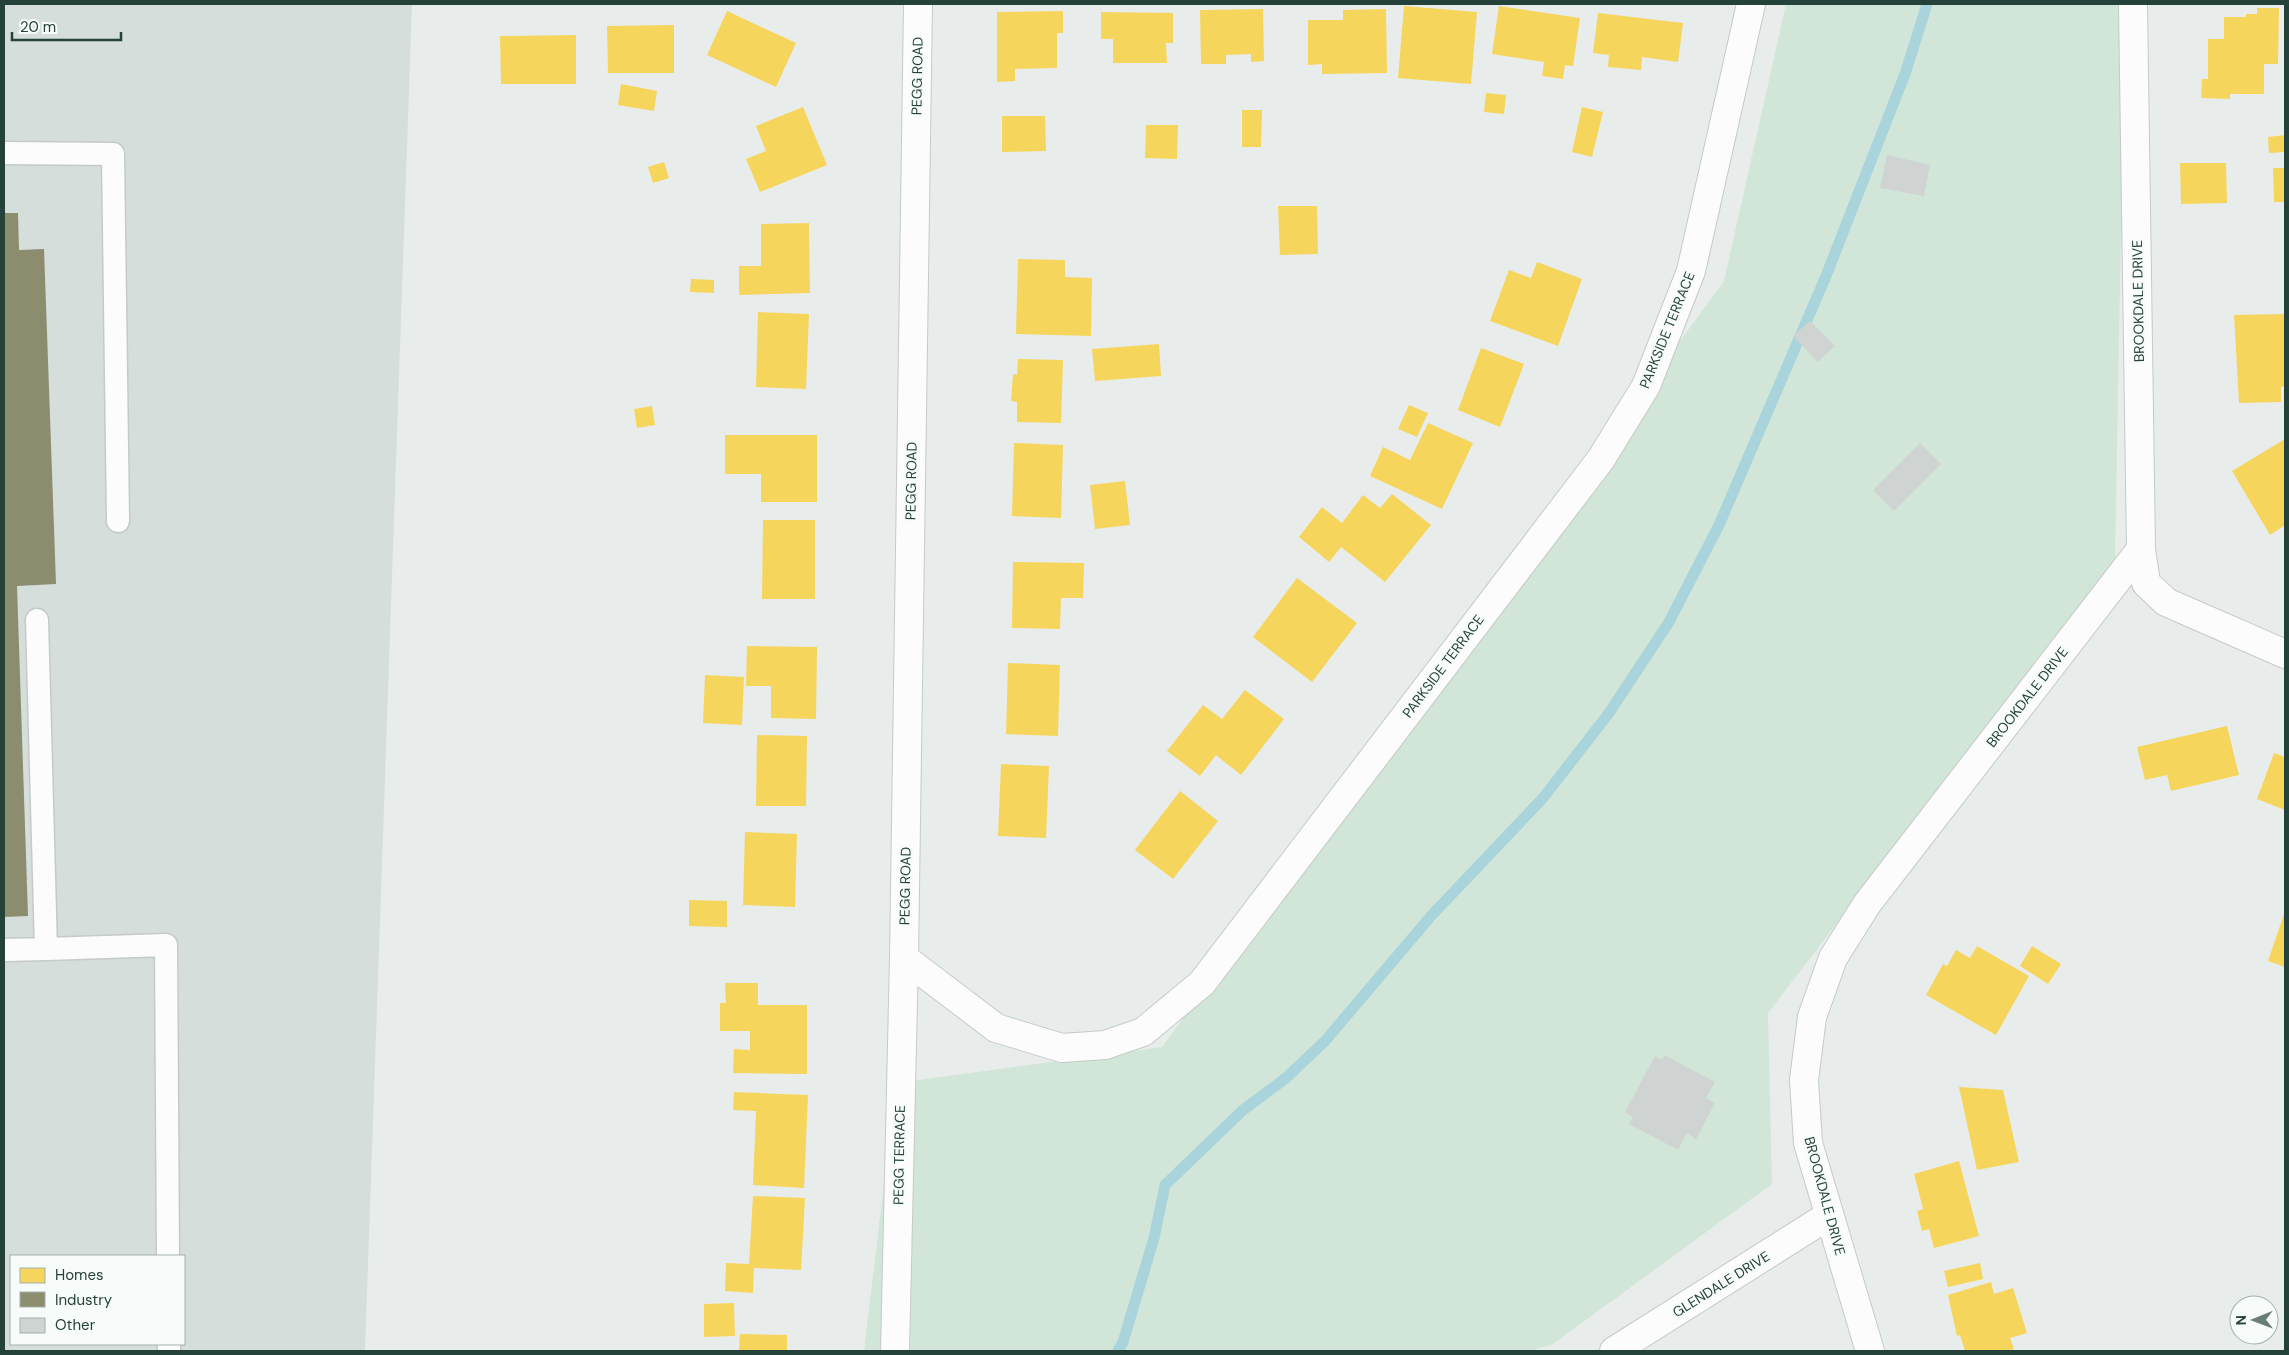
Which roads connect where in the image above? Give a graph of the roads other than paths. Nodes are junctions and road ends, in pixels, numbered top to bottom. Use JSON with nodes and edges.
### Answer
{"nodes":[{"id":1,"x":918,"y":4,"type":"edge"},
{"id":2,"x":1751,"y":4,"type":"edge"},
{"id":3,"x":2133,"y":4,"type":"edge"},
{"id":4,"x":4,"y":153,"type":"edge"},
{"id":5,"x":118,"y":521,"type":"dead end"},
{"id":6,"x":2141,"y":549,"type":"junction"},
{"id":7,"x":36,"y":620,"type":"dead end"},
{"id":8,"x":2285,"y":654,"type":"edge"},
{"id":9,"x":46,"y":949,"type":"junction"},
{"id":10,"x":4,"y":950,"type":"edge"},
{"id":11,"x":904,"y":958,"type":"junction"},
{"id":12,"x":1828,"y":1216,"type":"junction"},
{"id":13,"x":168,"y":1255,"type":"edge"},
{"id":14,"x":894,"y":1351,"type":"edge"},
{"id":15,"x":1614,"y":1351,"type":"edge"},
{"id":16,"x":1870,"y":1351,"type":"edge"}],
"edges":[{"from":1,"to":11,"type":"street","name":"PEGG ROAD"},
{"from":2,"to":11,"type":"street","name":"PARKSIDE TERRACE"},
{"from":3,"to":6,"type":"street","name":"BROOKDALE DRIVE"},
{"from":4,"to":5,"type":"lane"},
{"from":6,"to":8,"type":"street"},
{"from":6,"to":12,"type":"street","name":"BROOKDALE DRIVE"},
{"from":7,"to":9,"type":"lane"},
{"from":9,"to":10,"type":"lane"},
{"from":9,"to":13,"type":"lane"},
{"from":11,"to":14,"type":"street","name":"PEGG TERRACE"},
{"from":12,"to":15,"type":"street","name":"GLENDALE DRIVE"},
{"from":12,"to":16,"type":"street","name":"BROOKDALE DRIVE"}]}
